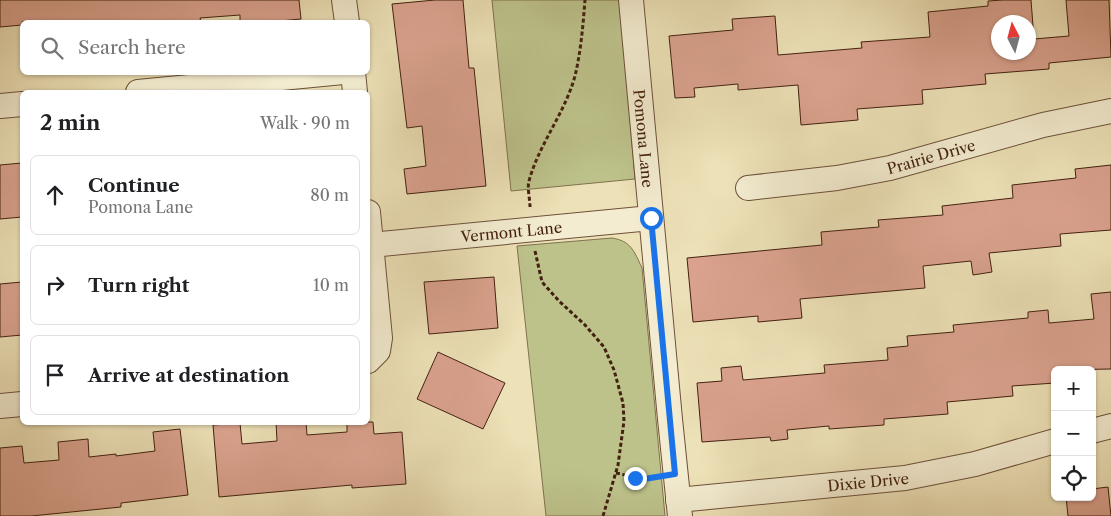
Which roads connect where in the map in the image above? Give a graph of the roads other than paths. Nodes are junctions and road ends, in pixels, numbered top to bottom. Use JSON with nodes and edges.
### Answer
{"nodes":[{"id":1,"x":344,"y":0,"type":"edge"},
{"id":2,"x":631,"y":0,"type":"edge"},
{"id":3,"x":347,"y":20,"type":"edge"},
{"id":4,"x":312,"y":75,"type":"edge"},
{"id":5,"x":352,"y":75,"type":"edge"},
{"id":6,"x":158,"y":90,"type":"edge"},
{"id":7,"x":355,"y":90,"type":"edge"},
{"id":8,"x":20,"y":104,"type":"edge"},
{"id":9,"x":0,"y":106,"type":"edge"},
{"id":10,"x":1111,"y":111,"type":"edge"},
{"id":11,"x":748,"y":188,"type":"dead end"},
{"id":12,"x":651,"y":218,"type":"junction"},
{"id":13,"x":370,"y":234,"type":"edge"},
{"id":14,"x":371,"y":245,"type":"junction"},
{"id":15,"x":371,"y":290,"type":"edge"},
{"id":16,"x":370,"y":359,"type":"edge"},
{"id":17,"x":20,"y":404,"type":"edge"},
{"id":18,"x":0,"y":406,"type":"edge"},
{"id":19,"x":1111,"y":426,"type":"edge"},
{"id":20,"x":1096,"y":429,"type":"edge"},
{"id":21,"x":1051,"y":442,"type":"edge"},
{"id":22,"x":679,"y":508,"type":"edge"}],
"edges":[{"from":1,"to":3,"type":"street"},
{"from":2,"to":12,"type":"street","name":"Pomona Lane"},
{"from":4,"to":6,"type":"street"},
{"from":5,"to":7,"type":"street"},
{"from":8,"to":9,"type":"street"},
{"from":10,"to":11,"type":"street","name":"Prairie Drive"},
{"from":12,"to":14,"type":"street","name":"Vermont Lane"},
{"from":12,"to":22,"type":"street","name":"Pomona Lane"},
{"from":13,"to":14,"type":"street"},
{"from":14,"to":15,"type":"street"},
{"from":15,"to":16,"type":"street"},
{"from":17,"to":18,"type":"street"},
{"from":19,"to":20,"type":"street"},
{"from":21,"to":22,"type":"street","name":"Dixie Drive"}]}
